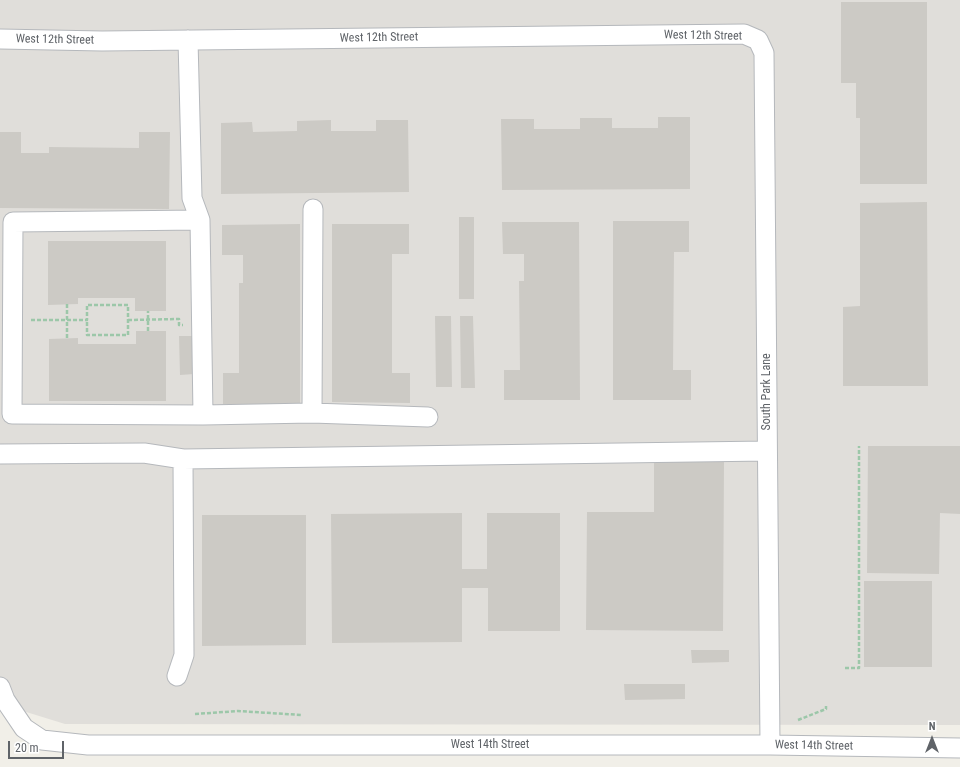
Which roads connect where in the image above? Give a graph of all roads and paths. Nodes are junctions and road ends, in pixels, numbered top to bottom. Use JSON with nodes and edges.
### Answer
{"nodes":[{"id":1,"x":0,"y":39,"type":"edge"},
{"id":2,"x":188,"y":40,"type":"junction"},
{"id":3,"x":758,"y":40,"type":"joint"},
{"id":4,"x":313,"y":209,"type":"dead end"},
{"id":5,"x":200,"y":220,"type":"junction"},
{"id":6,"x":67,"y":304,"type":"dead end"},
{"id":7,"x":148,"y":311,"type":"dead end"},
{"id":8,"x":148,"y":319,"type":"junction"},
{"id":9,"x":67,"y":320,"type":"junction"},
{"id":10,"x":87,"y":320,"type":"junction"},
{"id":11,"x":128,"y":320,"type":"junction"},
{"id":12,"x":42,"y":321,"type":"dead end"},
{"id":13,"x":202,"y":325,"type":"junction"},
{"id":14,"x":148,"y":332,"type":"dead end"},
{"id":15,"x":67,"y":338,"type":"dead end"},
{"id":16,"x":312,"y":413,"type":"junction"},
{"id":17,"x":203,"y":415,"type":"junction"},
{"id":18,"x":428,"y":417,"type":"dead end"},
{"id":19,"x":859,"y":446,"type":"dead end"},
{"id":20,"x":767,"y":451,"type":"junction"},
{"id":21,"x":0,"y":454,"type":"edge"},
{"id":22,"x":183,"y":458,"type":"junction"},
{"id":23,"x":844,"y":668,"type":"dead end"},
{"id":24,"x":177,"y":676,"type":"dead end"},
{"id":25,"x":0,"y":687,"type":"edge"},
{"id":26,"x":826,"y":706,"type":"dead end"},
{"id":27,"x":195,"y":714,"type":"dead end"},
{"id":28,"x":301,"y":715,"type":"dead end"},
{"id":29,"x":798,"y":720,"type":"dead end"},
{"id":30,"x":770,"y":745,"type":"junction"},
{"id":31,"x":960,"y":748,"type":"edge"}],
"edges":[{"from":1,"to":2,"type":"street","name":"West 12th Street"},
{"from":2,"to":3,"type":"street","name":"West 12th Street"},
{"from":2,"to":5,"type":"street"},
{"from":3,"to":20,"type":"street","name":"South Park Lane"},
{"from":4,"to":16,"type":"street"},
{"from":5,"to":13,"type":"street"},
{"from":5,"to":17,"type":"street"},
{"from":6,"to":9,"type":"path"},
{"from":7,"to":8,"type":"path"},
{"from":8,"to":11,"type":"path"},
{"from":8,"to":13,"type":"path"},
{"from":8,"to":14,"type":"path"},
{"from":9,"to":10,"type":"path"},
{"from":9,"to":12,"type":"path"},
{"from":9,"to":15,"type":"path"},
{"from":10,"to":11,"type":"path"},
{"from":10,"to":11,"type":"path"},
{"from":13,"to":17,"type":"street"},
{"from":16,"to":17,"type":"street"},
{"from":16,"to":18,"type":"street"},
{"from":19,"to":23,"type":"path"},
{"from":20,"to":22,"type":"street"},
{"from":20,"to":30,"type":"street","name":"South Park Lane"},
{"from":21,"to":22,"type":"street"},
{"from":22,"to":24,"type":"street"},
{"from":25,"to":30,"type":"street","name":"West 14th Street"},
{"from":26,"to":29,"type":"path"},
{"from":27,"to":28,"type":"path"},
{"from":30,"to":31,"type":"street","name":"West 14th Street"}]}
